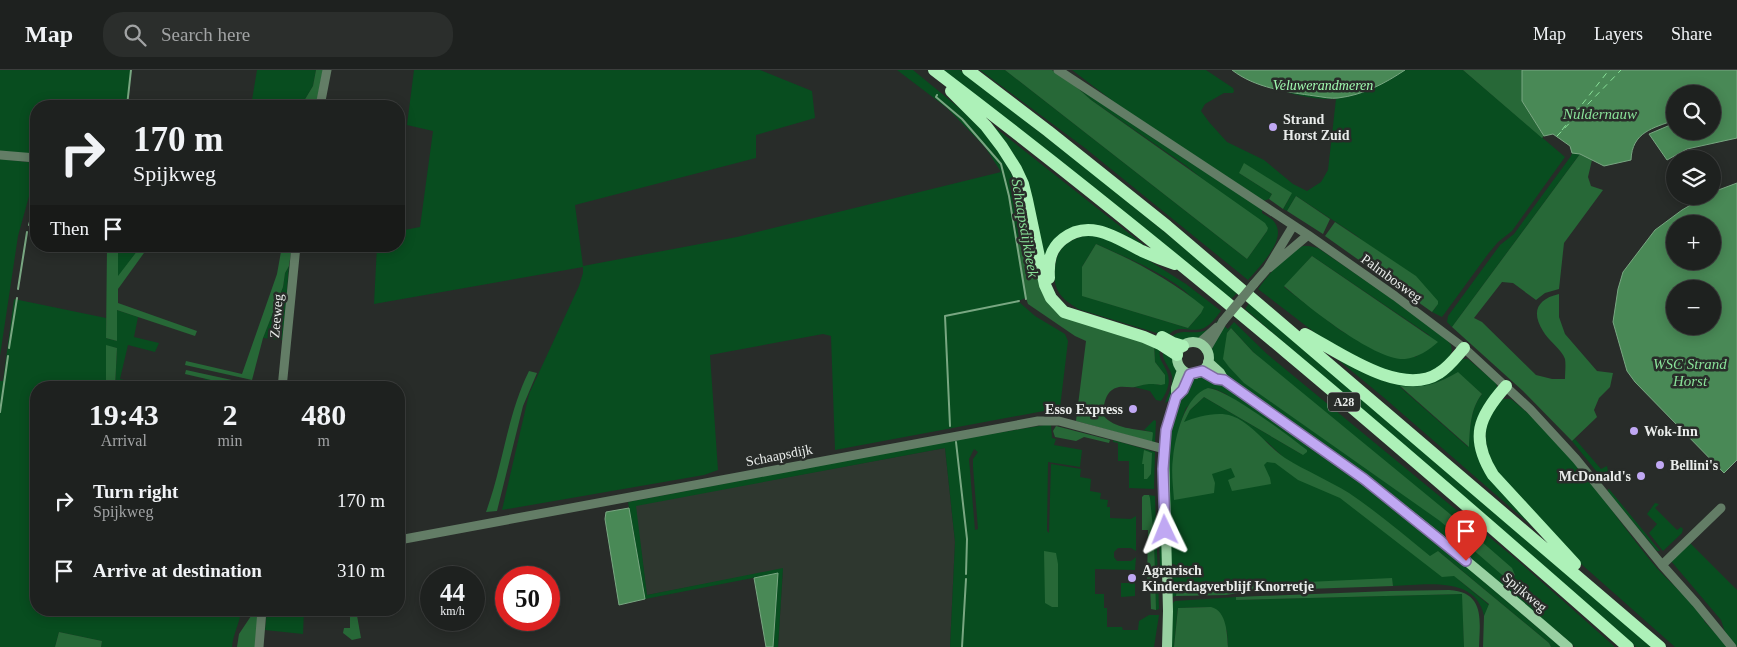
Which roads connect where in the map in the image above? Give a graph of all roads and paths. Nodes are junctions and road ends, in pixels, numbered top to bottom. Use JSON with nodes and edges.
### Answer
{"nodes":[{"id":1,"x":327,"y":70,"type":"edge"},
{"id":2,"x":932,"y":70,"type":"edge"},
{"id":3,"x":968,"y":70,"type":"edge"},
{"id":4,"x":1058,"y":70,"type":"edge"},
{"id":5,"x":321,"y":100,"type":"edge"},
{"id":6,"x":0,"y":155,"type":"edge"},
{"id":7,"x":30,"y":158,"type":"edge"},
{"id":8,"x":1293,"y":226,"type":"junction"},
{"id":9,"x":1308,"y":235,"type":"junction"},
{"id":10,"x":295,"y":252,"type":"edge"},
{"id":11,"x":1186,"y":268,"type":"junction"},
{"id":12,"x":1267,"y":269,"type":"junction"},
{"id":13,"x":1284,"y":324,"type":"junction"},
{"id":14,"x":1202,"y":347,"type":"junction"},
{"id":15,"x":1464,"y":348,"type":"junction"},
{"id":16,"x":1180,"y":350,"type":"junction"},
{"id":17,"x":1205,"y":367,"type":"junction"},
{"id":18,"x":1186,"y":372,"type":"junction"},
{"id":19,"x":283,"y":381,"type":"edge"},
{"id":20,"x":1506,"y":386,"type":"junction"},
{"id":21,"x":1164,"y":449,"type":"junction"},
{"id":22,"x":1721,"y":508,"type":"dead end"},
{"id":23,"x":405,"y":539,"type":"edge"},
{"id":24,"x":1662,"y":566,"type":"junction"},
{"id":25,"x":1591,"y":586,"type":"junction"},
{"id":26,"x":262,"y":616,"type":"edge"},
{"id":27,"x":259,"y":647,"type":"edge"},
{"id":28,"x":1167,"y":647,"type":"edge"},
{"id":29,"x":1568,"y":647,"type":"edge"},
{"id":30,"x":1628,"y":647,"type":"edge"},
{"id":31,"x":1660,"y":647,"type":"edge"},
{"id":32,"x":1732,"y":647,"type":"edge"}],
"edges":[{"from":1,"to":5,"type":"street"},
{"from":2,"to":11,"type":"highway","number":"A28"},
{"from":2,"to":16,"type":"highway","number":"A28"},
{"from":3,"to":13,"type":"highway","number":"A28"},
{"from":4,"to":8,"type":"street","name":"Palmbosweg"},
{"from":6,"to":7,"type":"street"},
{"from":8,"to":9,"type":"street","name":"Palmbosweg"},
{"from":8,"to":12,"type":"street"},
{"from":9,"to":12,"type":"street"},
{"from":9,"to":15,"type":"street","name":"Palmbosweg"},
{"from":10,"to":19,"type":"street","name":"Zeeweg"},
{"from":11,"to":16,"type":"highway","number":"A28"},
{"from":11,"to":30,"type":"highway","number":"A28"},
{"from":12,"to":14,"type":"street","bridge":true},
{"from":13,"to":15,"type":"highway","number":"A28"},
{"from":13,"to":25,"type":"highway","number":"A28"},
{"from":14,"to":16,"type":"main road"},
{"from":14,"to":17,"type":"main road"},
{"from":15,"to":20,"type":"street","name":"Palmbosweg"},
{"from":16,"to":18,"type":"main road"},
{"from":17,"to":18,"type":"main road"},
{"from":17,"to":29,"type":"main road","name":"Spijkweg"},
{"from":18,"to":21,"type":"main road"},
{"from":20,"to":24,"type":"street","name":"Palmbosweg"},
{"from":20,"to":25,"type":"highway","number":"A28"},
{"from":21,"to":23,"type":"street","name":"Schaapsdijk"},
{"from":21,"to":28,"type":"main road"},
{"from":22,"to":24,"type":"street"},
{"from":24,"to":32,"type":"street","name":"Palmbosweg"},
{"from":25,"to":31,"type":"highway","number":"A28"},
{"from":26,"to":27,"type":"street"}]}
